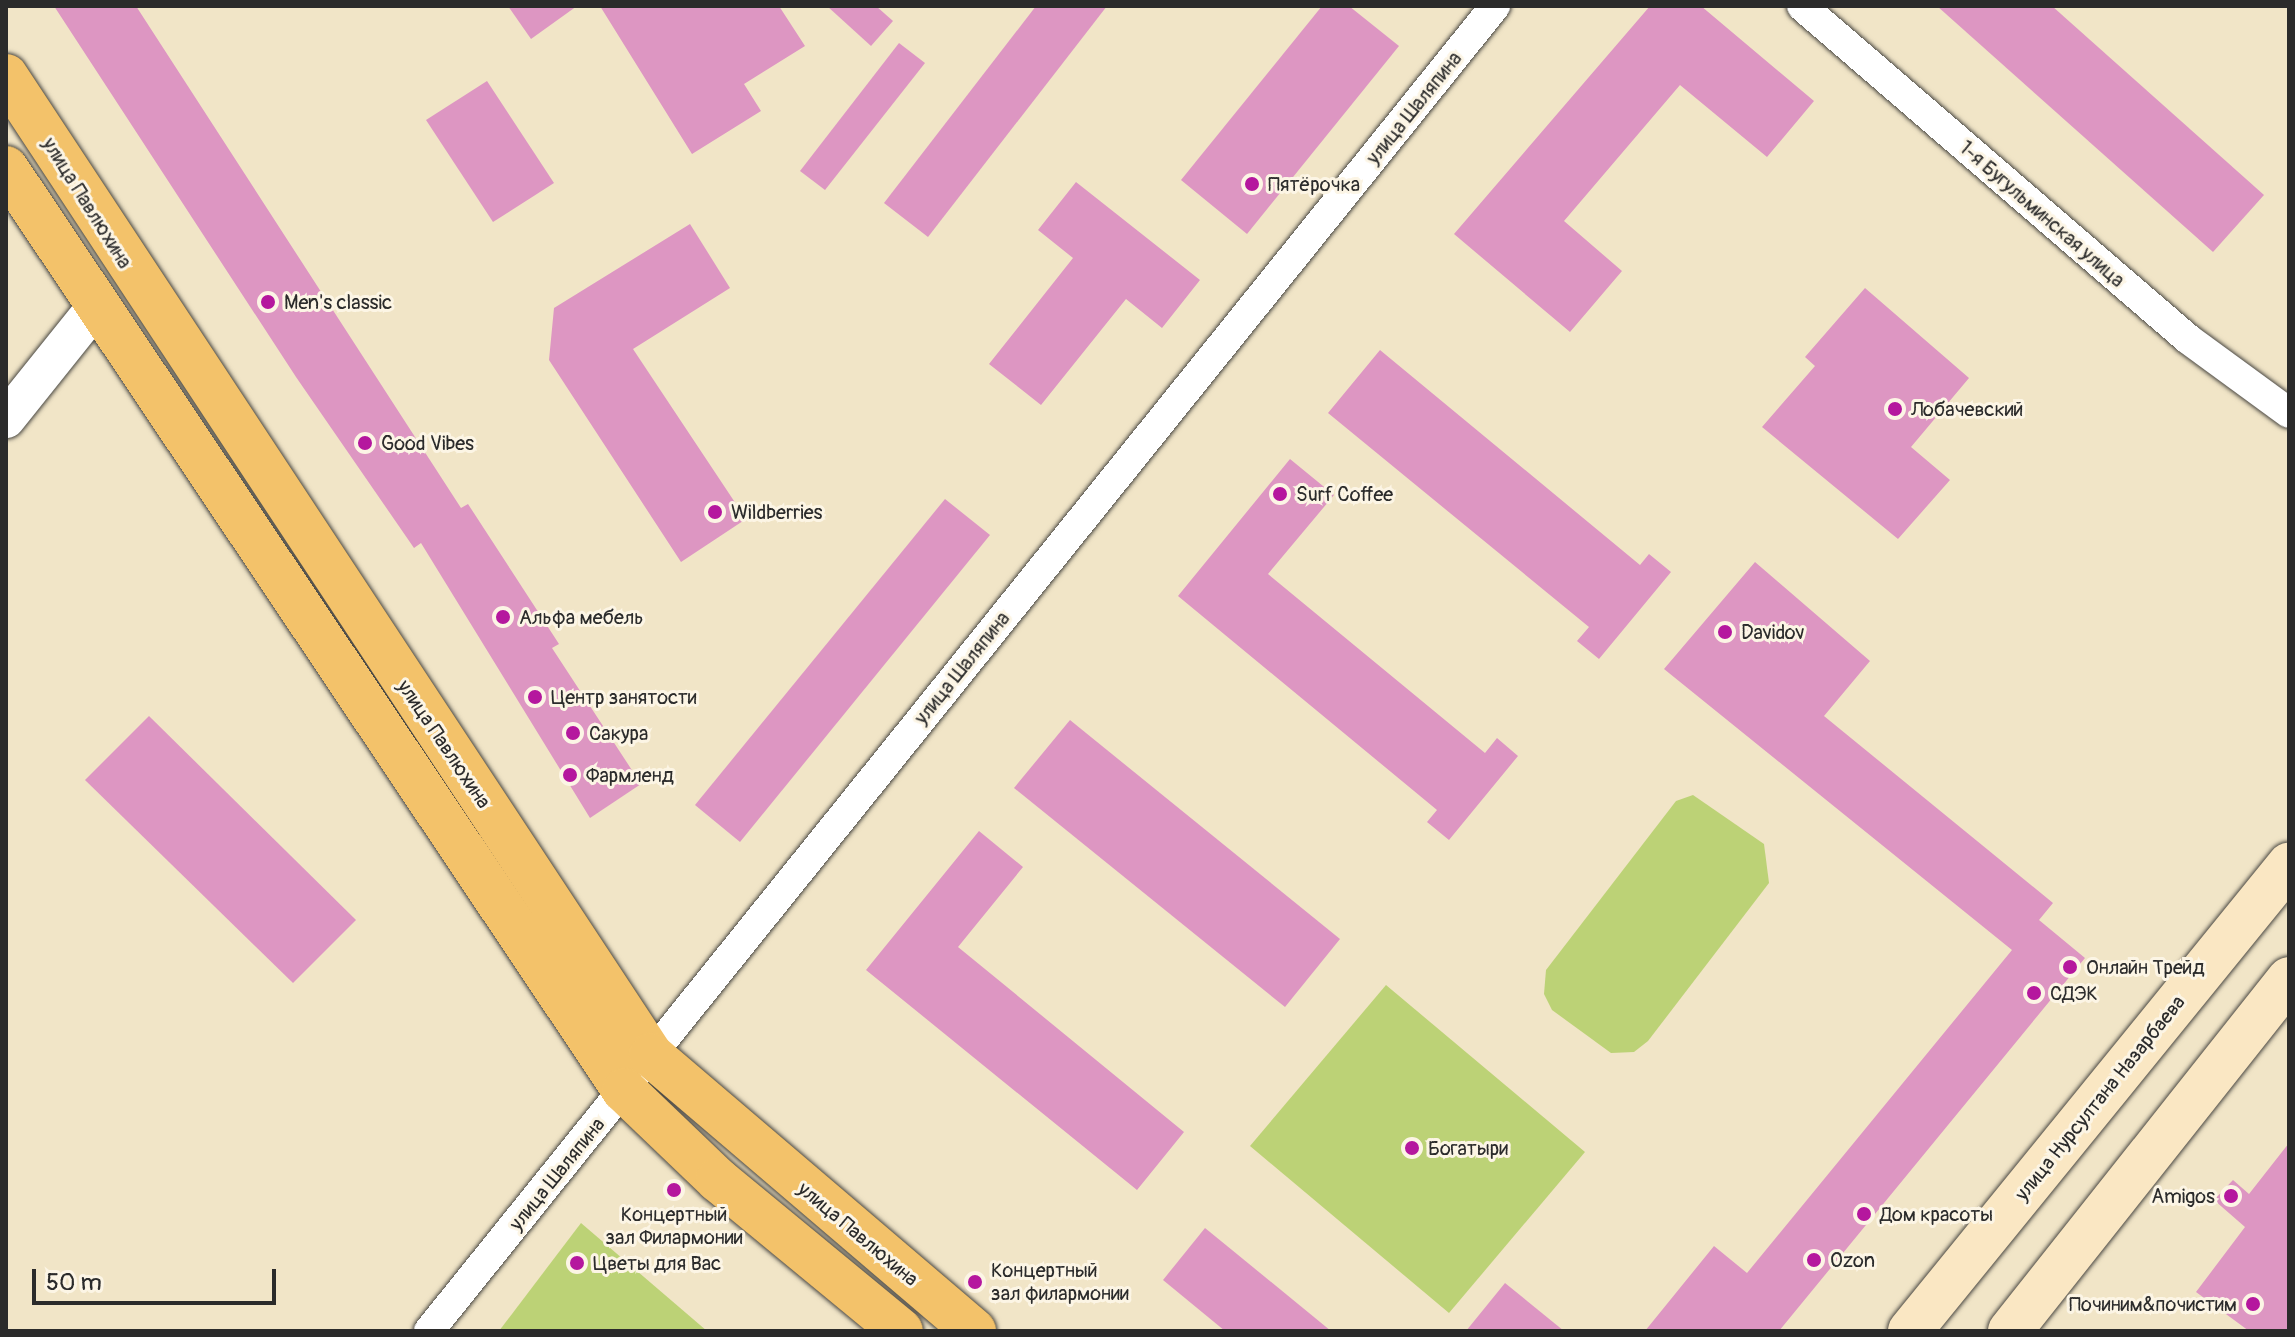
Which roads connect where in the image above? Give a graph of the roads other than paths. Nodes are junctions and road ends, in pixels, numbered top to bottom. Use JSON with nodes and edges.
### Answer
{"nodes":[{"id":1,"x":1495,"y":6,"type":"edge"},
{"id":2,"x":1802,"y":6,"type":"edge"},
{"id":3,"x":6,"y":76,"type":"edge"},
{"id":4,"x":6,"y":168,"type":"edge"},
{"id":5,"x":95,"y":308,"type":"junction"},
{"id":6,"x":2289,"y":413,"type":"edge"},
{"id":7,"x":6,"y":419,"type":"edge"},
{"id":8,"x":2289,"y":865,"type":"edge"},
{"id":9,"x":2289,"y":979,"type":"edge"},
{"id":10,"x":651,"y":1055,"type":"junction"},
{"id":11,"x":624,"y":1090,"type":"junction"},
{"id":12,"x":429,"y":1331,"type":"edge"},
{"id":13,"x":901,"y":1331,"type":"edge"},
{"id":14,"x":974,"y":1331,"type":"edge"},
{"id":15,"x":1910,"y":1331,"type":"edge"},
{"id":16,"x":2010,"y":1331,"type":"edge"}],
"edges":[{"from":1,"to":10,"type":"street","name":"улица Шаляпина"},
{"from":2,"to":6,"type":"street","name":"1-я Бугульминская улица"},
{"from":3,"to":10,"type":"main road","name":"улица Павлюхина"},
{"from":4,"to":5,"type":"main road"},
{"from":5,"to":7,"type":"street"},
{"from":5,"to":11,"type":"main road"},
{"from":8,"to":15,"type":"main road","name":"улица Нурсултана Назарбаева"},
{"from":9,"to":16,"type":"main road"},
{"from":10,"to":11,"type":"street","name":"улица Шаляпина"},
{"from":10,"to":14,"type":"main road","name":"улица Павлюхина"},
{"from":11,"to":12,"type":"street","name":"улица Шаляпина"},
{"from":11,"to":13,"type":"main road"}]}
